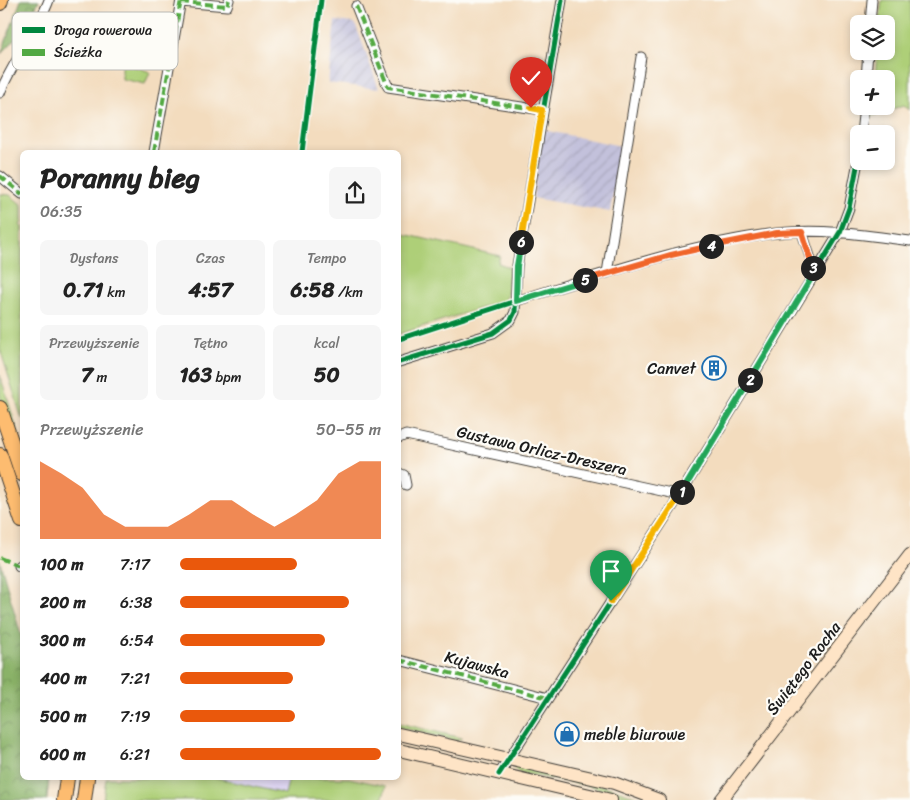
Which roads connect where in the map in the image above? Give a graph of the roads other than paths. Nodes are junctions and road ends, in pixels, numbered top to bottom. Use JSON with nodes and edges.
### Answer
{"nodes":[{"id":1,"x":1,"y":0,"type":"edge"},
{"id":2,"x":49,"y":0,"type":"edge"},
{"id":3,"x":229,"y":0,"type":"edge"},
{"id":4,"x":562,"y":0,"type":"edge"},
{"id":5,"x":872,"y":0,"type":"edge"},
{"id":6,"x":181,"y":1,"type":"edge"},
{"id":7,"x":0,"y":4,"type":"edge"},
{"id":8,"x":356,"y":6,"type":"dead end"},
{"id":9,"x":44,"y":12,"type":"edge"},
{"id":10,"x":871,"y":15,"type":"edge"},
{"id":11,"x":178,"y":18,"type":"edge"},
{"id":12,"x":641,"y":57,"type":"dead end"},
{"id":13,"x":12,"y":67,"type":"edge"},
{"id":14,"x":169,"y":70,"type":"edge"},
{"id":15,"x":0,"y":93,"type":"edge"},
{"id":16,"x":542,"y":110,"type":"junction"},
{"id":17,"x":154,"y":150,"type":"edge"},
{"id":18,"x":856,"y":170,"type":"edge"},
{"id":19,"x":0,"y":176,"type":"edge"},
{"id":20,"x":20,"y":192,"type":"edge"},
{"id":21,"x":802,"y":232,"type":"junction"},
{"id":22,"x":840,"y":232,"type":"junction"},
{"id":23,"x":910,"y":241,"type":"edge"},
{"id":24,"x":815,"y":272,"type":"junction"},
{"id":25,"x":608,"y":273,"type":"junction"},
{"id":26,"x":516,"y":301,"type":"junction"},
{"id":27,"x":401,"y":361,"type":"edge"},
{"id":28,"x":0,"y":408,"type":"edge"},
{"id":29,"x":401,"y":437,"type":"edge"},
{"id":30,"x":0,"y":455,"type":"edge"},
{"id":31,"x":20,"y":468,"type":"edge"},
{"id":32,"x":401,"y":474,"type":"edge"},
{"id":33,"x":406,"y":485,"type":"dead end"},
{"id":34,"x":680,"y":495,"type":"junction"},
{"id":35,"x":20,"y":515,"type":"edge"},
{"id":36,"x":910,"y":555,"type":"edge"},
{"id":37,"x":401,"y":661,"type":"edge"},
{"id":38,"x":548,"y":698,"type":"junction"},
{"id":39,"x":401,"y":734,"type":"edge"},
{"id":40,"x":401,"y":750,"type":"edge"},
{"id":41,"x":509,"y":759,"type":"junction"},
{"id":42,"x":499,"y":774,"type":"junction"},
{"id":43,"x":67,"y":780,"type":"edge"},
{"id":44,"x":87,"y":780,"type":"edge"},
{"id":45,"x":64,"y":800,"type":"edge"},
{"id":46,"x":84,"y":800,"type":"edge"},
{"id":47,"x":611,"y":800,"type":"edge"},
{"id":48,"x":659,"y":800,"type":"edge"},
{"id":49,"x":721,"y":800,"type":"edge"}],
"edges":[{"from":1,"to":7,"type":"main road"},
{"from":2,"to":9,"type":"street"},
{"from":3,"to":6,"type":"street"},
{"from":4,"to":16,"type":"street"},
{"from":5,"to":10,"type":"street"},
{"from":6,"to":11,"type":"street"},
{"from":8,"to":16,"type":"street"},
{"from":12,"to":25,"type":"street"},
{"from":13,"to":15,"type":"street"},
{"from":14,"to":17,"type":"street"},
{"from":16,"to":26,"type":"street"},
{"from":18,"to":22,"type":"street"},
{"from":19,"to":20,"type":"street"},
{"from":21,"to":22,"type":"street"},
{"from":21,"to":24,"type":"street"},
{"from":21,"to":25,"type":"street"},
{"from":22,"to":23,"type":"street"},
{"from":22,"to":24,"type":"street"},
{"from":24,"to":34,"type":"street"},
{"from":25,"to":26,"type":"street"},
{"from":26,"to":27,"type":"street"},
{"from":28,"to":31,"type":"main road"},
{"from":29,"to":34,"type":"street","name":"Gustawa Orlicz-Dreszera"},
{"from":30,"to":35,"type":"main road"},
{"from":32,"to":33,"type":"street"},
{"from":34,"to":38,"type":"street"},
{"from":36,"to":49,"type":"main road","name":"Świętego Rocha"},
{"from":37,"to":38,"type":"street","name":"Kujawska"},
{"from":38,"to":41,"type":"street"},
{"from":39,"to":41,"type":"main road"},
{"from":40,"to":42,"type":"main road"},
{"from":41,"to":42,"type":"street"},
{"from":41,"to":48,"type":"main road"},
{"from":42,"to":47,"type":"main road"},
{"from":43,"to":45,"type":"main road"},
{"from":44,"to":46,"type":"main road"}]}
